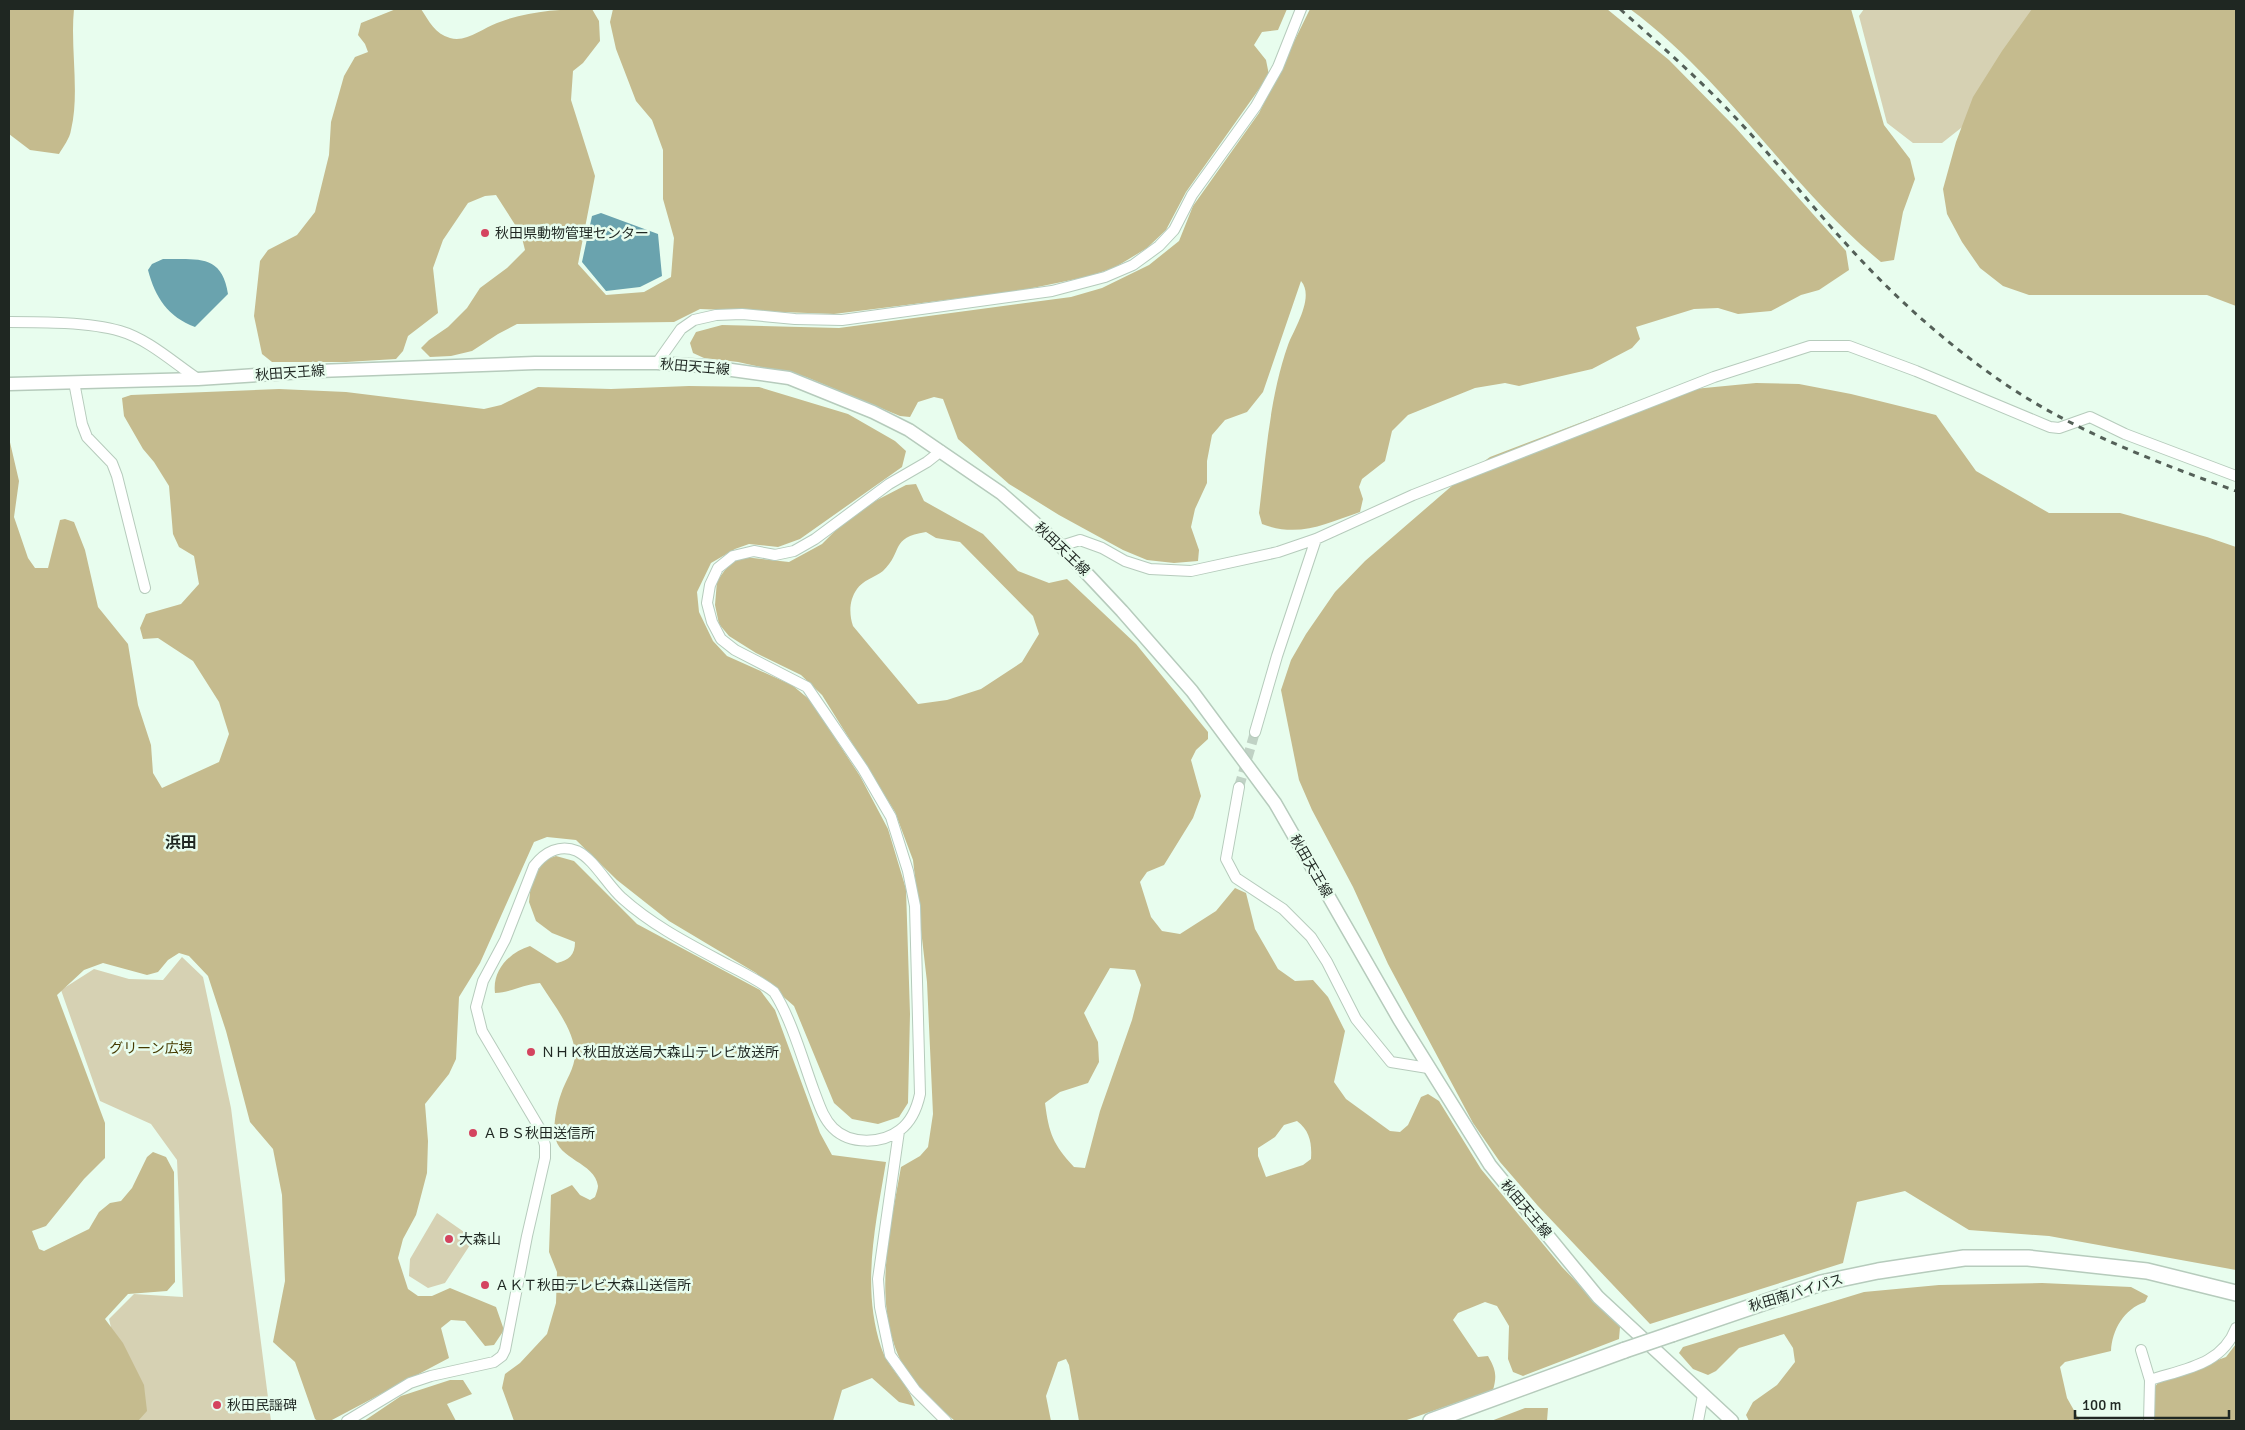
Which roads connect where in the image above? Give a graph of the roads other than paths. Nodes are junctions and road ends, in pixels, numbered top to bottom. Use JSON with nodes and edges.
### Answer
{"nodes":[{"id":1,"x":1301,"y":9,"type":"edge"},
{"id":2,"x":9,"y":322,"type":"edge"},
{"id":3,"x":656,"y":363,"type":"junction"},
{"id":4,"x":198,"y":379,"type":"junction"},
{"id":5,"x":74,"y":382,"type":"junction"},
{"id":6,"x":9,"y":384,"type":"edge"},
{"id":7,"x":941,"y":451,"type":"junction"},
{"id":8,"x":2236,"y":476,"type":"edge"},
{"id":9,"x":1316,"y":539,"type":"junction"},
{"id":10,"x":1061,"y":546,"type":"junction"},
{"id":11,"x":145,"y":588,"type":"dead end"},
{"id":12,"x":1255,"y":732,"type":"tunnel mouth"},
{"id":13,"x":1239,"y":787,"type":"tunnel mouth"},
{"id":14,"x":1428,"y":1068,"type":"junction"},
{"id":15,"x":900,"y":1131,"type":"junction"},
{"id":16,"x":2236,"y":1293,"type":"edge"},
{"id":17,"x":2236,"y":1328,"type":"edge"},
{"id":18,"x":2141,"y":1350,"type":"dead end"},
{"id":19,"x":2150,"y":1380,"type":"junction"},
{"id":20,"x":1704,"y":1395,"type":"junction"},
{"id":21,"x":346,"y":1421,"type":"edge"},
{"id":22,"x":946,"y":1421,"type":"edge"},
{"id":23,"x":1431,"y":1421,"type":"edge"},
{"id":24,"x":1698,"y":1421,"type":"edge"},
{"id":25,"x":1732,"y":1421,"type":"edge"},
{"id":26,"x":2149,"y":1421,"type":"edge"}],
"edges":[{"from":1,"to":3,"type":"street"},
{"from":2,"to":4,"type":"street"},
{"from":3,"to":4,"type":"main road","name":"秋田天王線"},
{"from":3,"to":7,"type":"main road","name":"秋田天王線"},
{"from":4,"to":5,"type":"main road","name":"秋田天王線"},
{"from":5,"to":6,"type":"main road","name":"秋田天王線"},
{"from":5,"to":11,"type":"street"},
{"from":7,"to":10,"type":"main road","name":"秋田天王線"},
{"from":7,"to":15,"type":"street"},
{"from":8,"to":9,"type":"street"},
{"from":9,"to":10,"type":"street"},
{"from":9,"to":12,"type":"street"},
{"from":10,"to":14,"type":"main road","name":"秋田天王線"},
{"from":13,"to":14,"type":"street"},
{"from":14,"to":20,"type":"main road","name":"秋田天王線"},
{"from":15,"to":21,"type":"street"},
{"from":15,"to":22,"type":"street"},
{"from":16,"to":23,"type":"highway","name":"秋田南バイパス","bridge":true},
{"from":17,"to":19,"type":"street"},
{"from":18,"to":19,"type":"street"},
{"from":19,"to":26,"type":"street"},
{"from":20,"to":24,"type":"street"},
{"from":20,"to":25,"type":"main road","name":"秋田天王線"}]}
